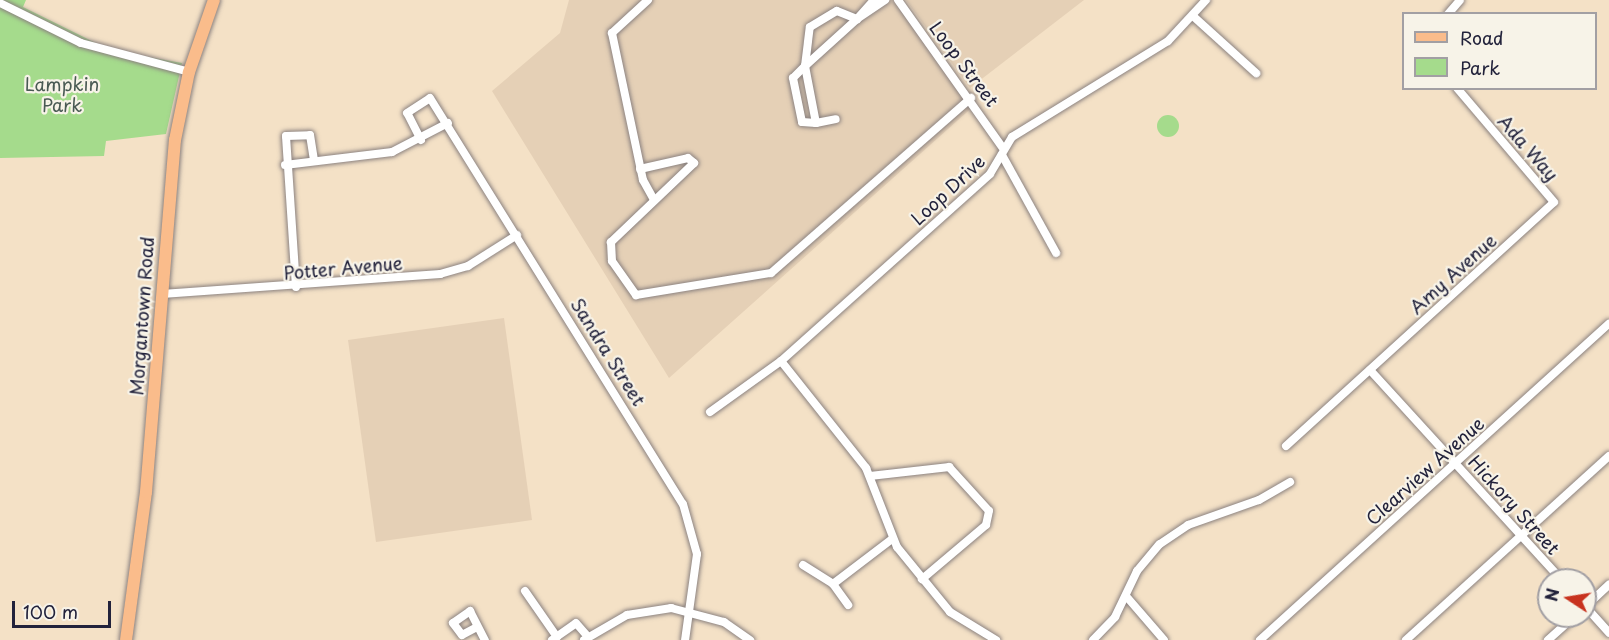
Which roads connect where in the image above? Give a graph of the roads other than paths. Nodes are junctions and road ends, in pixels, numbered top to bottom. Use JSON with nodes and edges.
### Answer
{"nodes":[{"id":1,"x":214,"y":0,"type":"edge"},
{"id":2,"x":648,"y":0,"type":"edge"},
{"id":3,"x":874,"y":0,"type":"edge"},
{"id":4,"x":885,"y":0,"type":"edge"},
{"id":5,"x":898,"y":0,"type":"edge"},
{"id":6,"x":1206,"y":0,"type":"edge"},
{"id":7,"x":1460,"y":0,"type":"edge"},
{"id":8,"x":0,"y":3,"type":"edge"},
{"id":9,"x":1450,"y":12,"type":"edge"},
{"id":10,"x":1194,"y":17,"type":"junction"},
{"id":11,"x":858,"y":19,"type":"junction"},
{"id":12,"x":806,"y":51,"type":"junction"},
{"id":13,"x":816,"y":55,"type":"junction"},
{"id":14,"x":804,"y":66,"type":"junction"},
{"id":15,"x":189,"y":72,"type":"junction"},
{"id":16,"x":1256,"y":73,"type":"dead end"},
{"id":17,"x":1459,"y":90,"type":"edge"},
{"id":18,"x":971,"y":98,"type":"junction"},
{"id":19,"x":836,"y":119,"type":"dead end"},
{"id":20,"x":448,"y":123,"type":"junction"},
{"id":21,"x":816,"y":123,"type":"junction"},
{"id":22,"x":421,"y":140,"type":"junction"},
{"id":23,"x":1002,"y":150,"type":"junction"},
{"id":24,"x":314,"y":161,"type":"junction"},
{"id":25,"x":285,"y":165,"type":"junction"},
{"id":26,"x":640,"y":169,"type":"junction"},
{"id":27,"x":654,"y":200,"type":"junction"},
{"id":28,"x":1552,"y":200,"type":"joint"},
{"id":29,"x":517,"y":235,"type":"junction"},
{"id":30,"x":1056,"y":253,"type":"dead end"},
{"id":31,"x":296,"y":287,"type":"junction"},
{"id":32,"x":162,"y":294,"type":"junction"},
{"id":33,"x":1609,"y":324,"type":"edge"},
{"id":34,"x":781,"y":362,"type":"junction"},
{"id":35,"x":1370,"y":370,"type":"junction"},
{"id":36,"x":710,"y":412,"type":"dead end"},
{"id":37,"x":1286,"y":446,"type":"dead end"},
{"id":38,"x":1609,"y":456,"type":"edge"},
{"id":39,"x":1456,"y":463,"type":"junction"},
{"id":40,"x":870,"y":476,"type":"junction"},
{"id":41,"x":1290,"y":482,"type":"dead end"},
{"id":42,"x":1522,"y":535,"type":"junction"},
{"id":43,"x":892,"y":539,"type":"junction"},
{"id":44,"x":803,"y":565,"type":"dead end"},
{"id":45,"x":1551,"y":568,"type":"edge"},
{"id":46,"x":922,"y":579,"type":"junction"},
{"id":47,"x":832,"y":584,"type":"junction"},
{"id":48,"x":1609,"y":585,"type":"edge"},
{"id":49,"x":525,"y":591,"type":"dead end"},
{"id":50,"x":1126,"y":596,"type":"junction"},
{"id":51,"x":1597,"y":596,"type":"edge"},
{"id":52,"x":848,"y":605,"type":"dead end"},
{"id":53,"x":690,"y":611,"type":"junction"},
{"id":54,"x":1597,"y":620,"type":"edge"},
{"id":55,"x":477,"y":627,"type":"dead end"},
{"id":56,"x":1562,"y":628,"type":"edge"},
{"id":57,"x":1609,"y":633,"type":"edge"},
{"id":58,"x":554,"y":638,"type":"edge"},
{"id":59,"x":586,"y":639,"type":"edge"},
{"id":60,"x":126,"y":640,"type":"edge"},
{"id":61,"x":485,"y":640,"type":"edge"},
{"id":62,"x":685,"y":640,"type":"edge"},
{"id":63,"x":750,"y":640,"type":"edge"},
{"id":64,"x":996,"y":640,"type":"edge"},
{"id":65,"x":1093,"y":640,"type":"edge"},
{"id":66,"x":1164,"y":640,"type":"edge"},
{"id":67,"x":1260,"y":640,"type":"edge"},
{"id":68,"x":1406,"y":640,"type":"edge"},
{"id":69,"x":1548,"y":640,"type":"edge"}],
"edges":[{"from":1,"to":15,"type":"main road","name":"Morgantown Road"},
{"from":2,"to":26,"type":"street"},
{"from":3,"to":11,"type":"street"},
{"from":4,"to":11,"type":"street"},
{"from":5,"to":18,"type":"street","name":"Loop Street"},
{"from":6,"to":10,"type":"street","name":"Loop Drive"},
{"from":7,"to":9,"type":"street"},
{"from":8,"to":15,"type":"street"},
{"from":10,"to":16,"type":"street"},
{"from":10,"to":23,"type":"street","name":"Loop Drive"},
{"from":11,"to":12,"type":"street"},
{"from":11,"to":13,"type":"street"},
{"from":12,"to":13,"type":"street"},
{"from":12,"to":14,"type":"street"},
{"from":13,"to":14,"type":"street"},
{"from":14,"to":21,"type":"street"},
{"from":14,"to":21,"type":"street"},
{"from":15,"to":32,"type":"main road","name":"Morgantown Road"},
{"from":17,"to":28,"type":"street","name":"Ada Way"},
{"from":18,"to":23,"type":"street","name":"Loop Street"},
{"from":18,"to":27,"type":"street"},
{"from":19,"to":21,"type":"street"},
{"from":20,"to":22,"type":"street"},
{"from":20,"to":22,"type":"street","name":"Sandra Street"},
{"from":20,"to":29,"type":"street","name":"Sandra Street"},
{"from":22,"to":24,"type":"street"},
{"from":23,"to":30,"type":"street","name":"Loop Street"},
{"from":23,"to":34,"type":"street","name":"Loop Drive"},
{"from":24,"to":25,"type":"street"},
{"from":24,"to":25,"type":"street"},
{"from":25,"to":31,"type":"street"},
{"from":26,"to":27,"type":"street"},
{"from":26,"to":27,"type":"street"},
{"from":28,"to":35,"type":"street","name":"Amy Avenue"},
{"from":29,"to":31,"type":"street","name":"Potter Avenue"},
{"from":29,"to":53,"type":"street","name":"Sandra Street"},
{"from":31,"to":32,"type":"street","name":"Potter Avenue"},
{"from":32,"to":60,"type":"main road","name":"Morgantown Road"},
{"from":33,"to":39,"type":"street","name":"Clearview Avenue"},
{"from":34,"to":36,"type":"street","name":"Loop Drive"},
{"from":34,"to":40,"type":"street"},
{"from":35,"to":37,"type":"street","name":"Amy Avenue"},
{"from":35,"to":39,"type":"street","name":"Hickory Street"},
{"from":38,"to":42,"type":"street"},
{"from":39,"to":42,"type":"street","name":"Hickory Street"},
{"from":39,"to":67,"type":"street","name":"Clearview Avenue"},
{"from":40,"to":43,"type":"street"},
{"from":40,"to":46,"type":"street"},
{"from":41,"to":50,"type":"street"},
{"from":42,"to":45,"type":"street","name":"Hickory Street"},
{"from":42,"to":68,"type":"street"},
{"from":43,"to":46,"type":"street"},
{"from":43,"to":47,"type":"street"},
{"from":44,"to":47,"type":"street"},
{"from":46,"to":64,"type":"street"},
{"from":47,"to":52,"type":"street"},
{"from":48,"to":51,"type":"street"},
{"from":49,"to":58,"type":"street"},
{"from":50,"to":65,"type":"street"},
{"from":50,"to":66,"type":"street"},
{"from":53,"to":59,"type":"street"},
{"from":53,"to":62,"type":"street","name":"Sandra Street"},
{"from":53,"to":63,"type":"street"},
{"from":54,"to":57,"type":"street"},
{"from":55,"to":61,"type":"street"},
{"from":56,"to":69,"type":"street"},
{"from":58,"to":59,"type":"street"}]}
